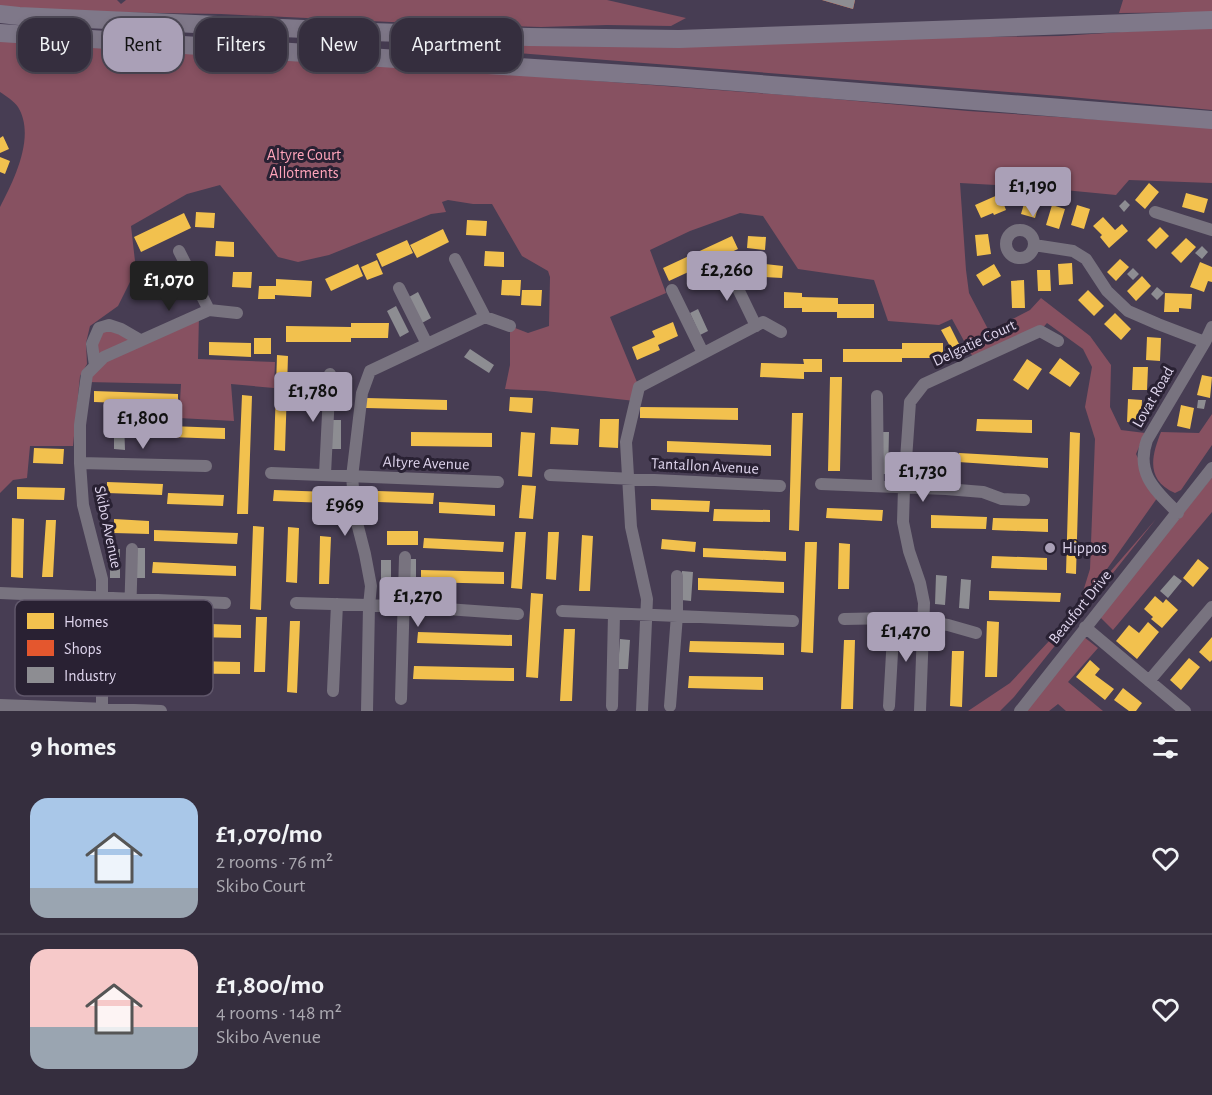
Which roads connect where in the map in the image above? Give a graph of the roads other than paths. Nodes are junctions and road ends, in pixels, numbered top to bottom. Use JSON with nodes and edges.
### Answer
{"nodes":[{"id":1,"x":0,"y":14,"type":"edge"},
{"id":2,"x":1212,"y":20,"type":"edge"},
{"id":3,"x":0,"y":33,"type":"edge"},
{"id":4,"x":1212,"y":120,"type":"edge"},
{"id":5,"x":1155,"y":212,"type":"dead end"},
{"id":6,"x":1212,"y":230,"type":"edge"},
{"id":7,"x":1034,"y":245,"type":"dead end"},
{"id":8,"x":179,"y":251,"type":"dead end"},
{"id":9,"x":455,"y":259,"type":"dead end"},
{"id":10,"x":726,"y":264,"type":"dead end"},
{"id":11,"x":399,"y":288,"type":"dead end"},
{"id":12,"x":672,"y":290,"type":"dead end"},
{"id":13,"x":209,"y":310,"type":"junction"},
{"id":14,"x":237,"y":313,"type":"dead end"},
{"id":15,"x":485,"y":317,"type":"junction"},
{"id":16,"x":510,"y":326,"type":"dead end"},
{"id":17,"x":756,"y":326,"type":"junction"},
{"id":18,"x":1212,"y":327,"type":"edge"},
{"id":19,"x":781,"y":332,"type":"dead end"},
{"id":20,"x":140,"y":340,"type":"junction"},
{"id":21,"x":1058,"y":340,"type":"dead end"},
{"id":22,"x":1205,"y":342,"type":"junction"},
{"id":23,"x":427,"y":344,"type":"junction"},
{"id":24,"x":703,"y":353,"type":"junction"},
{"id":25,"x":95,"y":366,"type":"junction"},
{"id":26,"x":330,"y":374,"type":"dead end"},
{"id":27,"x":877,"y":396,"type":"dead end"},
{"id":28,"x":80,"y":463,"type":"junction"},
{"id":29,"x":206,"y":466,"type":"dead end"},
{"id":30,"x":1212,"y":468,"type":"edge"},
{"id":31,"x":272,"y":473,"type":"dead end"},
{"id":32,"x":325,"y":474,"type":"junction"},
{"id":33,"x":550,"y":475,"type":"dead end"},
{"id":34,"x":352,"y":477,"type":"junction"},
{"id":35,"x":628,"y":478,"type":"junction"},
{"id":36,"x":498,"y":482,"type":"dead end"},
{"id":37,"x":821,"y":484,"type":"dead end"},
{"id":38,"x":780,"y":486,"type":"dead end"},
{"id":39,"x":878,"y":486,"type":"junction"},
{"id":40,"x":904,"y":488,"type":"junction"},
{"id":41,"x":1024,"y":500,"type":"dead end"},
{"id":42,"x":1178,"y":513,"type":"junction"},
{"id":43,"x":132,"y":549,"type":"dead end"},
{"id":44,"x":405,"y":557,"type":"dead end"},
{"id":45,"x":677,"y":576,"type":"dead end"},
{"id":46,"x":0,"y":593,"type":"edge"},
{"id":47,"x":69,"y":597,"type":"joint"},
{"id":48,"x":103,"y":598,"type":"junction"},
{"id":49,"x":130,"y":599,"type":"junction"},
{"id":50,"x":154,"y":600,"type":"edge"},
{"id":51,"x":213,"y":602,"type":"edge"},
{"id":52,"x":225,"y":603,"type":"dead end"},
{"id":53,"x":296,"y":603,"type":"dead end"},
{"id":54,"x":337,"y":604,"type":"junction"},
{"id":55,"x":369,"y":606,"type":"junction"},
{"id":56,"x":404,"y":606,"type":"junction"},
{"id":57,"x":1212,"y":607,"type":"edge"},
{"id":58,"x":562,"y":611,"type":"dead end"},
{"id":59,"x":518,"y":614,"type":"dead end"},
{"id":60,"x":614,"y":614,"type":"junction"},
{"id":61,"x":647,"y":615,"type":"junction"},
{"id":62,"x":677,"y":615,"type":"junction"},
{"id":63,"x":894,"y":618,"type":"junction"},
{"id":64,"x":844,"y":619,"type":"dead end"},
{"id":65,"x":793,"y":621,"type":"dead end"},
{"id":66,"x":922,"y":623,"type":"junction"},
{"id":67,"x":1085,"y":627,"type":"junction"},
{"id":68,"x":976,"y":633,"type":"dead end"},
{"id":69,"x":1149,"y":681,"type":"junction"},
{"id":70,"x":333,"y":691,"type":"dead end"},
{"id":71,"x":102,"y":696,"type":"edge"},
{"id":72,"x":401,"y":699,"type":"dead end"},
{"id":73,"x":0,"y":705,"type":"edge"},
{"id":74,"x":612,"y":706,"type":"dead end"},
{"id":75,"x":670,"y":706,"type":"dead end"},
{"id":76,"x":889,"y":706,"type":"dead end"},
{"id":77,"x":102,"y":708,"type":"junction"},
{"id":78,"x":161,"y":711,"type":"edge"},
{"id":79,"x":368,"y":711,"type":"edge"},
{"id":80,"x":642,"y":711,"type":"edge"},
{"id":81,"x":920,"y":711,"type":"edge"},
{"id":82,"x":1020,"y":711,"type":"edge"},
{"id":83,"x":1185,"y":711,"type":"edge"}],
"edges":[{"from":1,"to":2,"type":"highway"},
{"from":3,"to":4,"type":"highway"},
{"from":5,"to":6,"type":"street"},
{"from":7,"to":22,"type":"street"},
{"from":8,"to":13,"type":"street"},
{"from":9,"to":15,"type":"street"},
{"from":10,"to":17,"type":"street"},
{"from":11,"to":23,"type":"street"},
{"from":12,"to":24,"type":"street"},
{"from":13,"to":14,"type":"street"},
{"from":13,"to":20,"type":"street"},
{"from":15,"to":16,"type":"street"},
{"from":15,"to":23,"type":"street"},
{"from":17,"to":19,"type":"street"},
{"from":17,"to":24,"type":"street"},
{"from":18,"to":22,"type":"street","name":"Lovat Road"},
{"from":20,"to":25,"type":"street"},
{"from":20,"to":25,"type":"street","name":"Skibo Avenue"},
{"from":21,"to":40,"type":"street","name":"Delgatie Court"},
{"from":22,"to":42,"type":"street","name":"Lovat Road"},
{"from":23,"to":34,"type":"street"},
{"from":24,"to":35,"type":"street","name":"Tantallon Avenue"},
{"from":25,"to":28,"type":"street","name":"Skibo Avenue"},
{"from":26,"to":32,"type":"street"},
{"from":27,"to":39,"type":"street"},
{"from":28,"to":29,"type":"street","name":"Skibo Avenue"},
{"from":28,"to":48,"type":"street","name":"Skibo Avenue"},
{"from":30,"to":42,"type":"street","name":"Beaufort Drive"},
{"from":31,"to":32,"type":"street","name":"Altyre Avenue"},
{"from":32,"to":34,"type":"street","name":"Altyre Avenue"},
{"from":33,"to":35,"type":"street","name":"Tantallon Avenue"},
{"from":34,"to":36,"type":"street","name":"Altyre Avenue"},
{"from":34,"to":55,"type":"street"},
{"from":35,"to":38,"type":"street","name":"Tantallon Avenue"},
{"from":35,"to":61,"type":"street","name":"Tantallon Avenue"},
{"from":37,"to":39,"type":"street"},
{"from":39,"to":40,"type":"street"},
{"from":40,"to":41,"type":"street"},
{"from":40,"to":66,"type":"street"},
{"from":42,"to":67,"type":"street","name":"Beaufort Drive"},
{"from":43,"to":49,"type":"street","name":"Skibo Avenue"},
{"from":44,"to":56,"type":"street"},
{"from":45,"to":62,"type":"street"},
{"from":46,"to":47,"type":"street"},
{"from":47,"to":48,"type":"street"},
{"from":48,"to":49,"type":"street"},
{"from":49,"to":50,"type":"street"},
{"from":51,"to":52,"type":"street"},
{"from":53,"to":54,"type":"street"},
{"from":54,"to":55,"type":"street"},
{"from":54,"to":70,"type":"street"},
{"from":55,"to":56,"type":"street"},
{"from":55,"to":79,"type":"street"},
{"from":56,"to":59,"type":"street"},
{"from":56,"to":72,"type":"street"},
{"from":57,"to":69,"type":"street"},
{"from":58,"to":60,"type":"street"},
{"from":60,"to":61,"type":"street"},
{"from":60,"to":74,"type":"street"},
{"from":61,"to":62,"type":"street"},
{"from":61,"to":80,"type":"street","name":"Tantallon Avenue"},
{"from":62,"to":65,"type":"street"},
{"from":62,"to":75,"type":"street"},
{"from":63,"to":64,"type":"street"},
{"from":63,"to":66,"type":"street"},
{"from":63,"to":76,"type":"street"},
{"from":66,"to":68,"type":"street"},
{"from":66,"to":81,"type":"street"},
{"from":67,"to":69,"type":"street"},
{"from":67,"to":82,"type":"street","name":"Beaufort Drive"},
{"from":69,"to":83,"type":"street"},
{"from":71,"to":77,"type":"street","name":"Skibo Avenue"},
{"from":73,"to":77,"type":"street"},
{"from":77,"to":78,"type":"street"}]}
